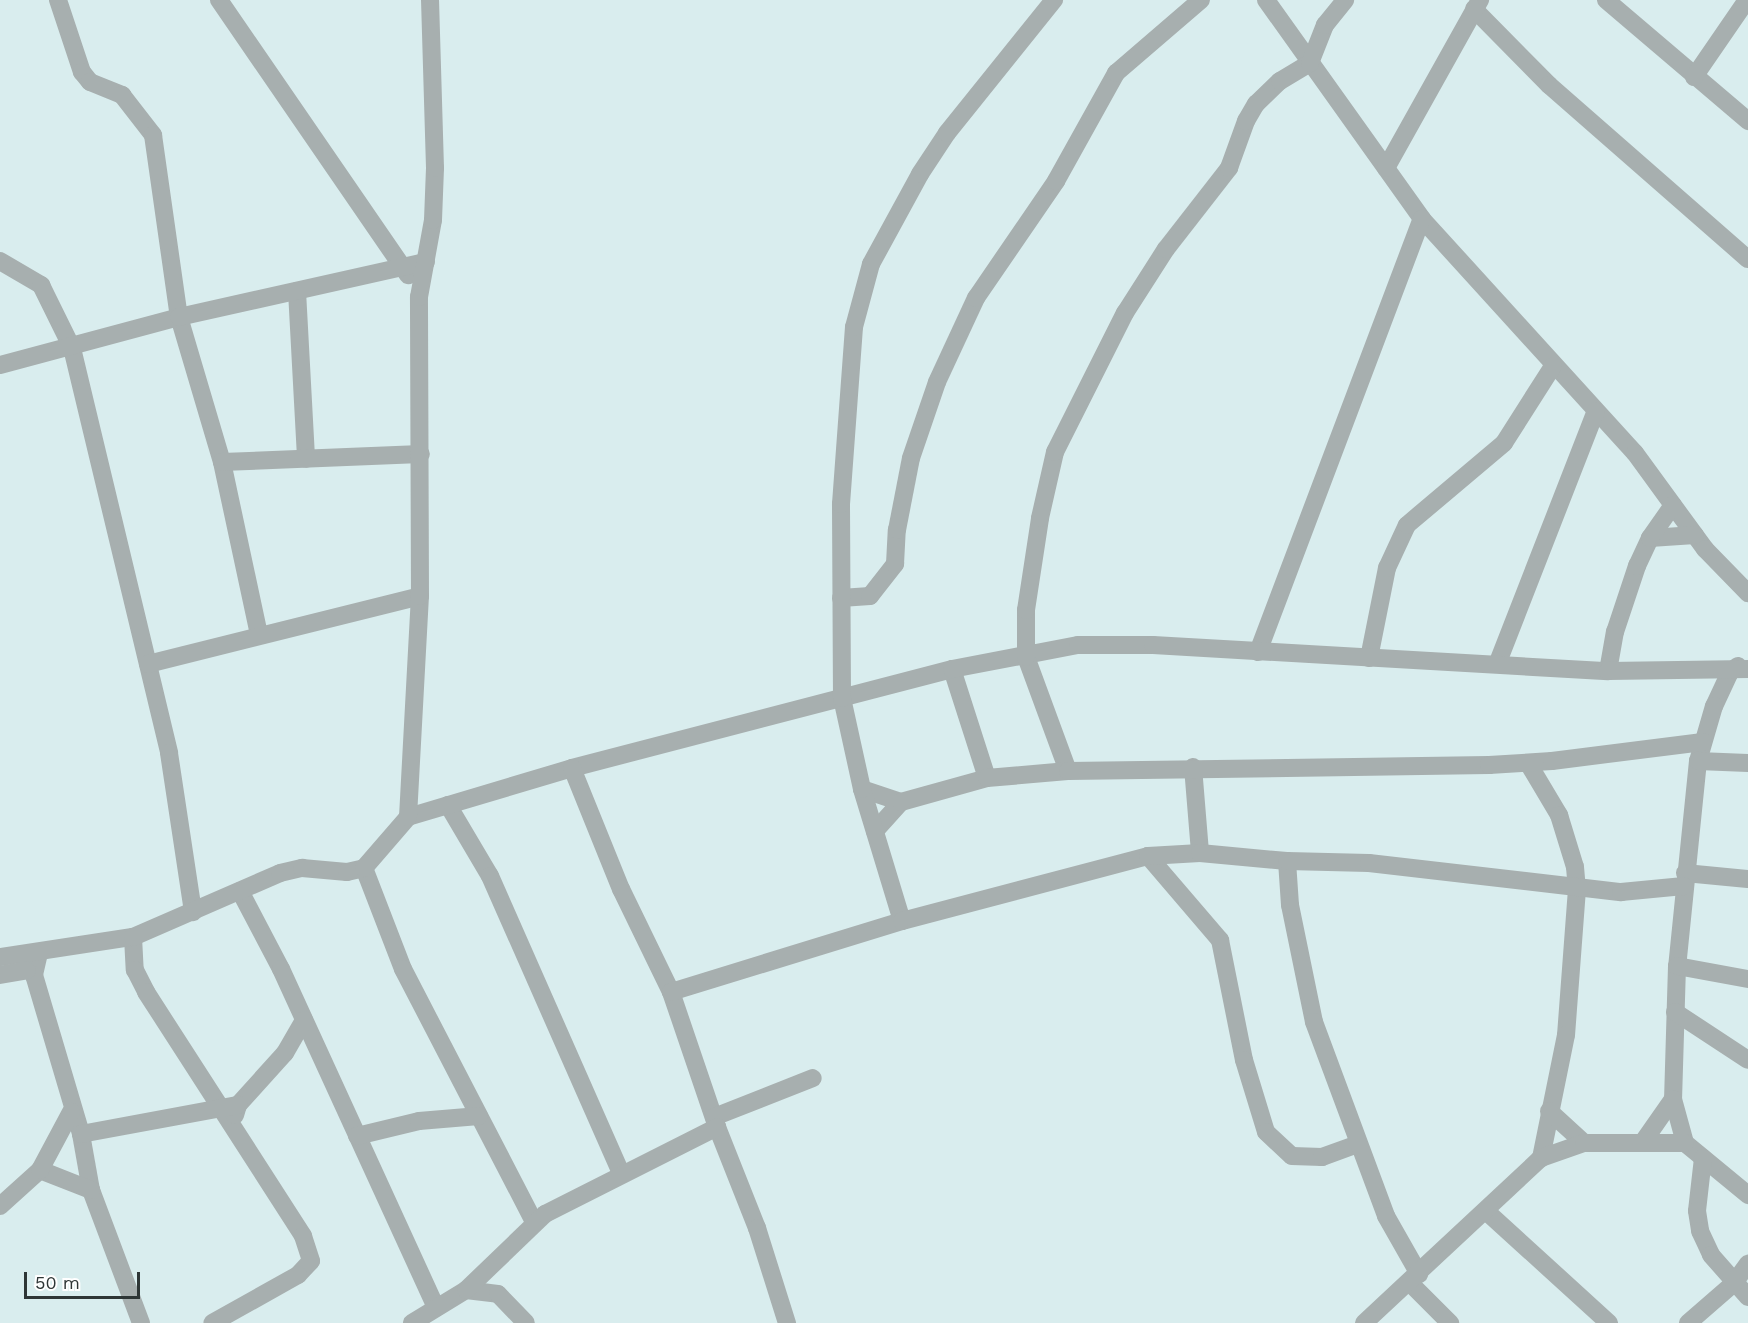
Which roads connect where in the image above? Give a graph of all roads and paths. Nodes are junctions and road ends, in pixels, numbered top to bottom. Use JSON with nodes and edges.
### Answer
{"nodes":[{"id":1,"x":58,"y":0,"type":"edge"},
{"id":2,"x":219,"y":0,"type":"edge"},
{"id":3,"x":430,"y":0,"type":"edge"},
{"id":4,"x":1054,"y":0,"type":"edge"},
{"id":5,"x":1201,"y":0,"type":"edge"},
{"id":6,"x":1266,"y":0,"type":"edge"},
{"id":7,"x":1345,"y":0,"type":"edge"},
{"id":8,"x":1606,"y":0,"type":"edge"},
{"id":9,"x":1748,"y":0,"type":"edge"},
{"id":10,"x":1477,"y":5,"type":"edge"},
{"id":11,"x":1325,"y":25,"type":"junction"},
{"id":12,"x":1290,"y":34,"type":"junction"},
{"id":13,"x":1310,"y":63,"type":"junction"},
{"id":14,"x":1694,"y":76,"type":"junction"},
{"id":15,"x":1748,"y":121,"type":"edge"},
{"id":16,"x":1386,"y":168,"type":"junction"},
{"id":17,"x":1422,"y":219,"type":"junction"},
{"id":18,"x":1748,"y":259,"type":"edge"},
{"id":19,"x":0,"y":261,"type":"edge"},
{"id":20,"x":426,"y":262,"type":"junction"},
{"id":21,"x":404,"y":268,"type":"junction"},
{"id":22,"x":297,"y":291,"type":"junction"},
{"id":23,"x":419,"y":297,"type":"junction"},
{"id":24,"x":179,"y":317,"type":"junction"},
{"id":25,"x":72,"y":348,"type":"junction"},
{"id":26,"x":0,"y":365,"type":"edge"},
{"id":27,"x":1553,"y":366,"type":"junction"},
{"id":28,"x":1596,"y":411,"type":"junction"},
{"id":29,"x":421,"y":454,"type":"junction"},
{"id":30,"x":306,"y":459,"type":"junction"},
{"id":31,"x":222,"y":462,"type":"junction"},
{"id":32,"x":1673,"y":505,"type":"junction"},
{"id":33,"x":1695,"y":535,"type":"junction"},
{"id":34,"x":1650,"y":538,"type":"junction"},
{"id":35,"x":1748,"y":592,"type":"edge"},
{"id":36,"x":420,"y":596,"type":"junction"},
{"id":37,"x":842,"y":598,"type":"junction"},
{"id":38,"x":259,"y":635,"type":"junction"},
{"id":39,"x":1258,"y":652,"type":"junction"},
{"id":40,"x":1026,"y":657,"type":"junction"},
{"id":41,"x":1370,"y":658,"type":"junction"},
{"id":42,"x":1748,"y":658,"type":"edge"},
{"id":43,"x":1498,"y":662,"type":"junction"},
{"id":44,"x":148,"y":664,"type":"junction"},
{"id":45,"x":952,"y":669,"type":"junction"},
{"id":46,"x":1739,"y":670,"type":"edge"},
{"id":47,"x":1608,"y":671,"type":"junction"},
{"id":48,"x":842,"y":698,"type":"junction"},
{"id":49,"x":1703,"y":742,"type":"junction"},
{"id":50,"x":1698,"y":761,"type":"junction"},
{"id":51,"x":1528,"y":763,"type":"junction"},
{"id":52,"x":1748,"y":763,"type":"edge"},
{"id":53,"x":1193,"y":767,"type":"junction"},
{"id":54,"x":572,"y":768,"type":"junction"},
{"id":55,"x":1068,"y":771,"type":"junction"},
{"id":56,"x":987,"y":778,"type":"junction"},
{"id":57,"x":861,"y":789,"type":"junction"},
{"id":58,"x":901,"y":802,"type":"junction"},
{"id":59,"x":448,"y":805,"type":"junction"},
{"id":60,"x":408,"y":817,"type":"junction"},
{"id":61,"x":875,"y":831,"type":"junction"},
{"id":62,"x":1200,"y":853,"type":"junction"},
{"id":63,"x":1148,"y":856,"type":"junction"},
{"id":64,"x":1287,"y":861,"type":"junction"},
{"id":65,"x":364,"y":868,"type":"junction"},
{"id":66,"x":1684,"y":879,"type":"junction"},
{"id":67,"x":1748,"y":879,"type":"edge"},
{"id":68,"x":1576,"y":889,"type":"junction"},
{"id":69,"x":240,"y":891,"type":"junction"},
{"id":70,"x":193,"y":912,"type":"junction"},
{"id":71,"x":902,"y":921,"type":"junction"},
{"id":72,"x":133,"y":937,"type":"junction"},
{"id":73,"x":39,"y":953,"type":"junction"},
{"id":74,"x":5,"y":956,"type":"edge"},
{"id":75,"x":1677,"y":966,"type":"junction"},
{"id":76,"x":31,"y":972,"type":"junction"},
{"id":77,"x":0,"y":975,"type":"edge"},
{"id":78,"x":1748,"y":979,"type":"edge"},
{"id":79,"x":671,"y":992,"type":"junction"},
{"id":80,"x":1676,"y":1011,"type":"junction"},
{"id":81,"x":304,"y":1020,"type":"junction"},
{"id":82,"x":318,"y":1051,"type":"junction"},
{"id":83,"x":285,"y":1053,"type":"junction"},
{"id":84,"x":1748,"y":1060,"type":"edge"},
{"id":85,"x":813,"y":1078,"type":"dead end"},
{"id":86,"x":1673,"y":1099,"type":"junction"},
{"id":87,"x":229,"y":1106,"type":"junction"},
{"id":88,"x":71,"y":1112,"type":"junction"},
{"id":89,"x":1549,"y":1112,"type":"junction"},
{"id":90,"x":479,"y":1116,"type":"junction"},
{"id":91,"x":715,"y":1122,"type":"junction"},
{"id":92,"x":81,"y":1134,"type":"junction"},
{"id":93,"x":357,"y":1136,"type":"junction"},
{"id":94,"x":1642,"y":1142,"type":"junction"},
{"id":95,"x":1584,"y":1143,"type":"junction"},
{"id":96,"x":1685,"y":1143,"type":"junction"},
{"id":97,"x":1357,"y":1144,"type":"junction"},
{"id":98,"x":1541,"y":1158,"type":"junction"},
{"id":99,"x":1703,"y":1158,"type":"junction"},
{"id":100,"x":40,"y":1170,"type":"junction"},
{"id":101,"x":621,"y":1173,"type":"junction"},
{"id":102,"x":91,"y":1190,"type":"junction"},
{"id":103,"x":1748,"y":1195,"type":"edge"},
{"id":104,"x":0,"y":1206,"type":"edge"},
{"id":105,"x":1487,"y":1212,"type":"junction"},
{"id":106,"x":534,"y":1222,"type":"junction"},
{"id":107,"x":495,"y":1263,"type":"junction"},
{"id":108,"x":1748,"y":1264,"type":"edge"},
{"id":109,"x":1414,"y":1278,"type":"junction"},
{"id":110,"x":1734,"y":1283,"type":"junction"},
{"id":111,"x":466,"y":1290,"type":"junction"},
{"id":112,"x":498,"y":1294,"type":"junction"},
{"id":113,"x":1748,"y":1297,"type":"edge"},
{"id":114,"x":436,"y":1307,"type":"junction"},
{"id":115,"x":141,"y":1323,"type":"edge"},
{"id":116,"x":212,"y":1323,"type":"edge"},
{"id":117,"x":412,"y":1323,"type":"edge"},
{"id":118,"x":526,"y":1323,"type":"edge"},
{"id":119,"x":787,"y":1323,"type":"edge"},
{"id":120,"x":1364,"y":1323,"type":"edge"},
{"id":121,"x":1450,"y":1323,"type":"edge"},
{"id":122,"x":1609,"y":1323,"type":"edge"},
{"id":123,"x":1688,"y":1323,"type":"edge"}],
"edges":[{"from":1,"to":24,"type":"street"},
{"from":2,"to":21,"type":"street"},
{"from":3,"to":20,"type":"street"},
{"from":4,"to":37,"type":"street"},
{"from":5,"to":37,"type":"street"},
{"from":6,"to":12,"type":"street"},
{"from":7,"to":11,"type":"street"},
{"from":8,"to":14,"type":"street"},
{"from":9,"to":14,"type":"street"},
{"from":10,"to":16,"type":"street"},
{"from":10,"to":18,"type":"street"},
{"from":11,"to":12,"type":"street"},
{"from":11,"to":13,"type":"street"},
{"from":12,"to":13,"type":"street"},
{"from":13,"to":16,"type":"street"},
{"from":13,"to":40,"type":"street"},
{"from":14,"to":15,"type":"street"},
{"from":16,"to":17,"type":"street"},
{"from":17,"to":27,"type":"street"},
{"from":17,"to":39,"type":"street"},
{"from":19,"to":25,"type":"street"},
{"from":20,"to":21,"type":"street"},
{"from":20,"to":23,"type":"street"},
{"from":21,"to":22,"type":"street"},
{"from":21,"to":23,"type":"street"},
{"from":22,"to":24,"type":"street"},
{"from":22,"to":30,"type":"street"},
{"from":23,"to":29,"type":"street"},
{"from":24,"to":25,"type":"street"},
{"from":24,"to":31,"type":"street"},
{"from":25,"to":26,"type":"street"},
{"from":25,"to":44,"type":"street"},
{"from":27,"to":28,"type":"street"},
{"from":27,"to":41,"type":"street"},
{"from":28,"to":32,"type":"street"},
{"from":28,"to":43,"type":"street"},
{"from":29,"to":30,"type":"street"},
{"from":29,"to":36,"type":"street"},
{"from":30,"to":31,"type":"street"},
{"from":31,"to":38,"type":"street"},
{"from":32,"to":33,"type":"street"},
{"from":32,"to":34,"type":"street"},
{"from":33,"to":34,"type":"street"},
{"from":33,"to":35,"type":"street"},
{"from":34,"to":47,"type":"street"},
{"from":36,"to":38,"type":"street"},
{"from":36,"to":60,"type":"street"},
{"from":37,"to":48,"type":"street"},
{"from":38,"to":44,"type":"street"},
{"from":39,"to":40,"type":"street"},
{"from":39,"to":41,"type":"street"},
{"from":40,"to":45,"type":"street"},
{"from":40,"to":55,"type":"street"},
{"from":41,"to":43,"type":"street"},
{"from":42,"to":46,"type":"street"},
{"from":43,"to":47,"type":"street"},
{"from":44,"to":70,"type":"street"},
{"from":45,"to":48,"type":"street"},
{"from":45,"to":56,"type":"street"},
{"from":46,"to":47,"type":"street"},
{"from":46,"to":49,"type":"street"},
{"from":48,"to":54,"type":"street"},
{"from":48,"to":57,"type":"street"},
{"from":49,"to":50,"type":"street"},
{"from":49,"to":51,"type":"street"},
{"from":50,"to":52,"type":"street"},
{"from":50,"to":66,"type":"street"},
{"from":51,"to":53,"type":"street"},
{"from":51,"to":68,"type":"street"},
{"from":53,"to":55,"type":"street"},
{"from":53,"to":62,"type":"street"},
{"from":54,"to":59,"type":"street"},
{"from":54,"to":79,"type":"street"},
{"from":55,"to":56,"type":"street"},
{"from":56,"to":58,"type":"street"},
{"from":57,"to":58,"type":"street"},
{"from":57,"to":61,"type":"street"},
{"from":58,"to":61,"type":"street"},
{"from":59,"to":60,"type":"street"},
{"from":59,"to":101,"type":"street"},
{"from":60,"to":65,"type":"street"},
{"from":61,"to":71,"type":"street"},
{"from":62,"to":63,"type":"street"},
{"from":62,"to":64,"type":"street"},
{"from":63,"to":71,"type":"street"},
{"from":63,"to":97,"type":"street"},
{"from":64,"to":68,"type":"street"},
{"from":64,"to":97,"type":"street"},
{"from":65,"to":69,"type":"street"},
{"from":65,"to":90,"type":"street"},
{"from":66,"to":67,"type":"street"},
{"from":66,"to":68,"type":"street"},
{"from":66,"to":75,"type":"street"},
{"from":68,"to":89,"type":"street"},
{"from":69,"to":70,"type":"street"},
{"from":69,"to":81,"type":"street"},
{"from":70,"to":72,"type":"street"},
{"from":71,"to":79,"type":"street"},
{"from":72,"to":73,"type":"street"},
{"from":72,"to":87,"type":"street"},
{"from":73,"to":74,"type":"street"},
{"from":73,"to":76,"type":"street"},
{"from":74,"to":76,"type":"street"},
{"from":75,"to":78,"type":"street"},
{"from":75,"to":80,"type":"street"},
{"from":76,"to":77,"type":"street"},
{"from":76,"to":88,"type":"street"},
{"from":79,"to":91,"type":"street"},
{"from":80,"to":84,"type":"street"},
{"from":80,"to":86,"type":"street"},
{"from":81,"to":82,"type":"street"},
{"from":81,"to":83,"type":"street"},
{"from":82,"to":83,"type":"street"},
{"from":82,"to":93,"type":"street"},
{"from":83,"to":87,"type":"street"},
{"from":85,"to":91,"type":"street"},
{"from":86,"to":94,"type":"street"},
{"from":86,"to":96,"type":"street"},
{"from":87,"to":92,"type":"street"},
{"from":87,"to":116,"type":"street"},
{"from":88,"to":92,"type":"street"},
{"from":88,"to":100,"type":"street"},
{"from":89,"to":95,"type":"street"},
{"from":89,"to":98,"type":"street"},
{"from":90,"to":93,"type":"street"},
{"from":90,"to":106,"type":"street"},
{"from":91,"to":101,"type":"street"},
{"from":91,"to":119,"type":"street"},
{"from":92,"to":102,"type":"street"},
{"from":93,"to":114,"type":"street"},
{"from":94,"to":95,"type":"street"},
{"from":94,"to":96,"type":"street"},
{"from":95,"to":98,"type":"street"},
{"from":96,"to":99,"type":"street"},
{"from":97,"to":109,"type":"street"},
{"from":98,"to":105,"type":"street"},
{"from":99,"to":103,"type":"street"},
{"from":99,"to":110,"type":"street"},
{"from":100,"to":102,"type":"street"},
{"from":100,"to":104,"type":"street"},
{"from":101,"to":106,"type":"street"},
{"from":102,"to":115,"type":"street"},
{"from":105,"to":109,"type":"street"},
{"from":105,"to":122,"type":"street"},
{"from":106,"to":107,"type":"street"},
{"from":107,"to":111,"type":"street"},
{"from":107,"to":112,"type":"street"},
{"from":108,"to":110,"type":"street"},
{"from":109,"to":120,"type":"street"},
{"from":109,"to":121,"type":"street"},
{"from":110,"to":113,"type":"street"},
{"from":110,"to":123,"type":"street"},
{"from":111,"to":112,"type":"street"},
{"from":111,"to":114,"type":"street"},
{"from":112,"to":118,"type":"street"},
{"from":114,"to":117,"type":"street"}]}
